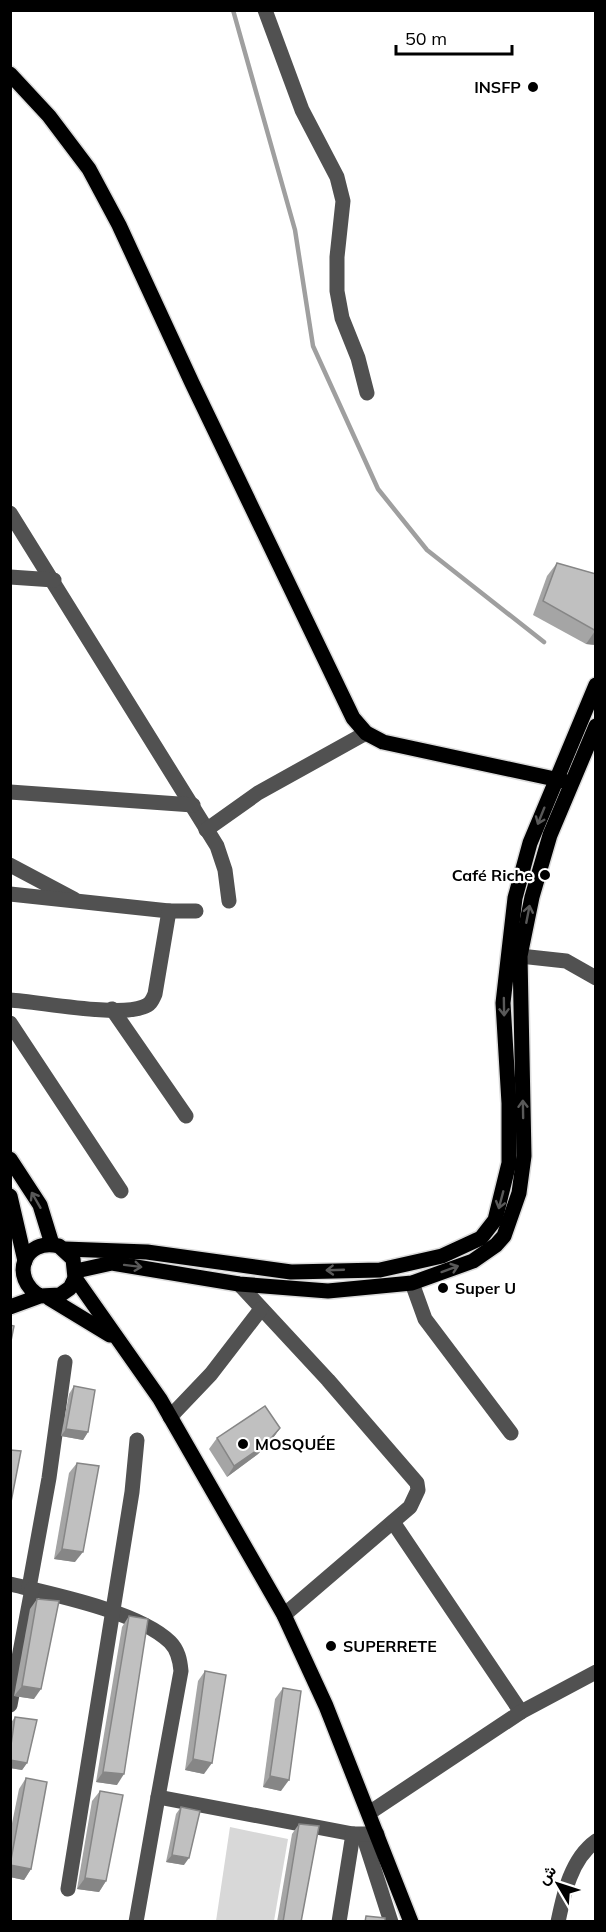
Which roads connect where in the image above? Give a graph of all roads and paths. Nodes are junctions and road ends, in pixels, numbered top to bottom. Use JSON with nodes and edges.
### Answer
{"nodes":[{"id":1,"x":265,"y":10,"type":"edge"},
{"id":2,"x":10,"y":74,"type":"edge"},
{"id":3,"x":367,"y":393,"type":"dead end"},
{"id":4,"x":10,"y":513,"type":"edge"},
{"id":5,"x":10,"y":577,"type":"edge"},
{"id":6,"x":54,"y":580,"type":"junction"},
{"id":7,"x":596,"y":685,"type":"edge"},
{"id":8,"x":596,"y":726,"type":"edge"},
{"id":9,"x":366,"y":733,"type":"junction"},
{"id":10,"x":579,"y":745,"type":"junction"},
{"id":11,"x":556,"y":780,"type":"junction"},
{"id":12,"x":572,"y":781,"type":"junction"},
{"id":13,"x":10,"y":792,"type":"edge"},
{"id":14,"x":193,"y":805,"type":"junction"},
{"id":15,"x":206,"y":830,"type":"junction"},
{"id":16,"x":10,"y":865,"type":"edge"},
{"id":17,"x":10,"y":894,"type":"edge"},
{"id":18,"x":229,"y":901,"type":"dead end"},
{"id":19,"x":80,"y":903,"type":"junction"},
{"id":20,"x":169,"y":911,"type":"junction"},
{"id":21,"x":196,"y":911,"type":"dead end"},
{"id":22,"x":520,"y":956,"type":"junction"},
{"id":23,"x":596,"y":978,"type":"edge"},
{"id":24,"x":10,"y":1000,"type":"edge"},
{"id":25,"x":112,"y":1009,"type":"junction"},
{"id":26,"x":10,"y":1023,"type":"edge"},
{"id":27,"x":186,"y":1116,"type":"dead end"},
{"id":28,"x":10,"y":1159,"type":"edge"},
{"id":29,"x":121,"y":1191,"type":"dead end"},
{"id":30,"x":10,"y":1196,"type":"edge"},
{"id":31,"x":59,"y":1247,"type":"junction"},
{"id":32,"x":19,"y":1267,"type":"edge"},
{"id":33,"x":76,"y":1275,"type":"junction"},
{"id":34,"x":412,"y":1283,"type":"junction"},
{"id":35,"x":238,"y":1284,"type":"junction"},
{"id":36,"x":45,"y":1297,"type":"junction"},
{"id":37,"x":10,"y":1307,"type":"edge"},
{"id":38,"x":261,"y":1309,"type":"junction"},
{"id":39,"x":116,"y":1338,"type":"junction"},
{"id":40,"x":65,"y":1362,"type":"dead end"},
{"id":41,"x":170,"y":1417,"type":"junction"},
{"id":42,"x":511,"y":1432,"type":"dead end"},
{"id":43,"x":137,"y":1440,"type":"dead end"},
{"id":44,"x":393,"y":1522,"type":"junction"},
{"id":45,"x":10,"y":1584,"type":"edge"},
{"id":46,"x":30,"y":1588,"type":"junction"},
{"id":47,"x":112,"y":1611,"type":"junction"},
{"id":48,"x":284,"y":1615,"type":"junction"},
{"id":49,"x":596,"y":1672,"type":"edge"},
{"id":50,"x":10,"y":1705,"type":"edge"},
{"id":51,"x":521,"y":1712,"type":"junction"},
{"id":52,"x":158,"y":1797,"type":"junction"},
{"id":53,"x":369,"y":1813,"type":"junction"},
{"id":54,"x":364,"y":1834,"type":"junction"},
{"id":55,"x":596,"y":1841,"type":"edge"},
{"id":56,"x":68,"y":1889,"type":"dead end"},
{"id":57,"x":136,"y":1922,"type":"edge"},
{"id":58,"x":339,"y":1922,"type":"edge"},
{"id":59,"x":391,"y":1922,"type":"edge"},
{"id":60,"x":411,"y":1922,"type":"edge"},
{"id":61,"x":558,"y":1922,"type":"edge"}],
"edges":[{"from":1,"to":3,"type":"street"},
{"from":2,"to":9,"type":"main road"},
{"from":4,"to":6,"type":"street"},
{"from":5,"to":6,"type":"street"},
{"from":6,"to":14,"type":"street"},
{"from":7,"to":10,"type":"main road"},
{"from":8,"to":10,"type":"main road"},
{"from":9,"to":11,"type":"main road"},
{"from":9,"to":15,"type":"street"},
{"from":10,"to":11,"type":"main road"},
{"from":10,"to":12,"type":"main road"},
{"from":11,"to":12,"type":"main road"},
{"from":11,"to":31,"type":"main road","one_way":true},
{"from":22,"to":12,"type":"main road","one_way":true},
{"from":13,"to":14,"type":"street"},
{"from":14,"to":15,"type":"street"},
{"from":15,"to":18,"type":"street"},
{"from":16,"to":19,"type":"street"},
{"from":17,"to":19,"type":"street"},
{"from":19,"to":20,"type":"street"},
{"from":20,"to":21,"type":"street"},
{"from":20,"to":25,"type":"street"},
{"from":22,"to":23,"type":"street"},
{"from":34,"to":22,"type":"main road","one_way":true},
{"from":24,"to":25,"type":"street"},
{"from":25,"to":27,"type":"street"},
{"from":26,"to":29,"type":"street"},
{"from":31,"to":28,"type":"main road","one_way":true},
{"from":30,"to":32,"type":"main road"},
{"from":31,"to":32,"type":"main road"},
{"from":31,"to":33,"type":"main road"},
{"from":32,"to":36,"type":"main road"},
{"from":33,"to":35,"type":"main road","one_way":true},
{"from":33,"to":36,"type":"main road"},
{"from":33,"to":39,"type":"main road"},
{"from":34,"to":35,"type":"main road"},
{"from":34,"to":42,"type":"street"},
{"from":35,"to":38,"type":"street"},
{"from":36,"to":37,"type":"main road"},
{"from":36,"to":39,"type":"main road"},
{"from":38,"to":41,"type":"street"},
{"from":38,"to":44,"type":"street"},
{"from":39,"to":41,"type":"main road"},
{"from":40,"to":46,"type":"street"},
{"from":41,"to":48,"type":"main road"},
{"from":43,"to":47,"type":"street"},
{"from":44,"to":48,"type":"street"},
{"from":44,"to":51,"type":"street"},
{"from":45,"to":46,"type":"street"},
{"from":46,"to":47,"type":"street"},
{"from":46,"to":50,"type":"street"},
{"from":47,"to":52,"type":"street"},
{"from":47,"to":56,"type":"street"},
{"from":48,"to":53,"type":"main road"},
{"from":49,"to":51,"type":"street"},
{"from":51,"to":53,"type":"street"},
{"from":52,"to":54,"type":"street"},
{"from":52,"to":57,"type":"street"},
{"from":53,"to":54,"type":"main road"},
{"from":54,"to":58,"type":"street"},
{"from":54,"to":59,"type":"street"},
{"from":54,"to":60,"type":"main road"},
{"from":55,"to":61,"type":"street"}]}
